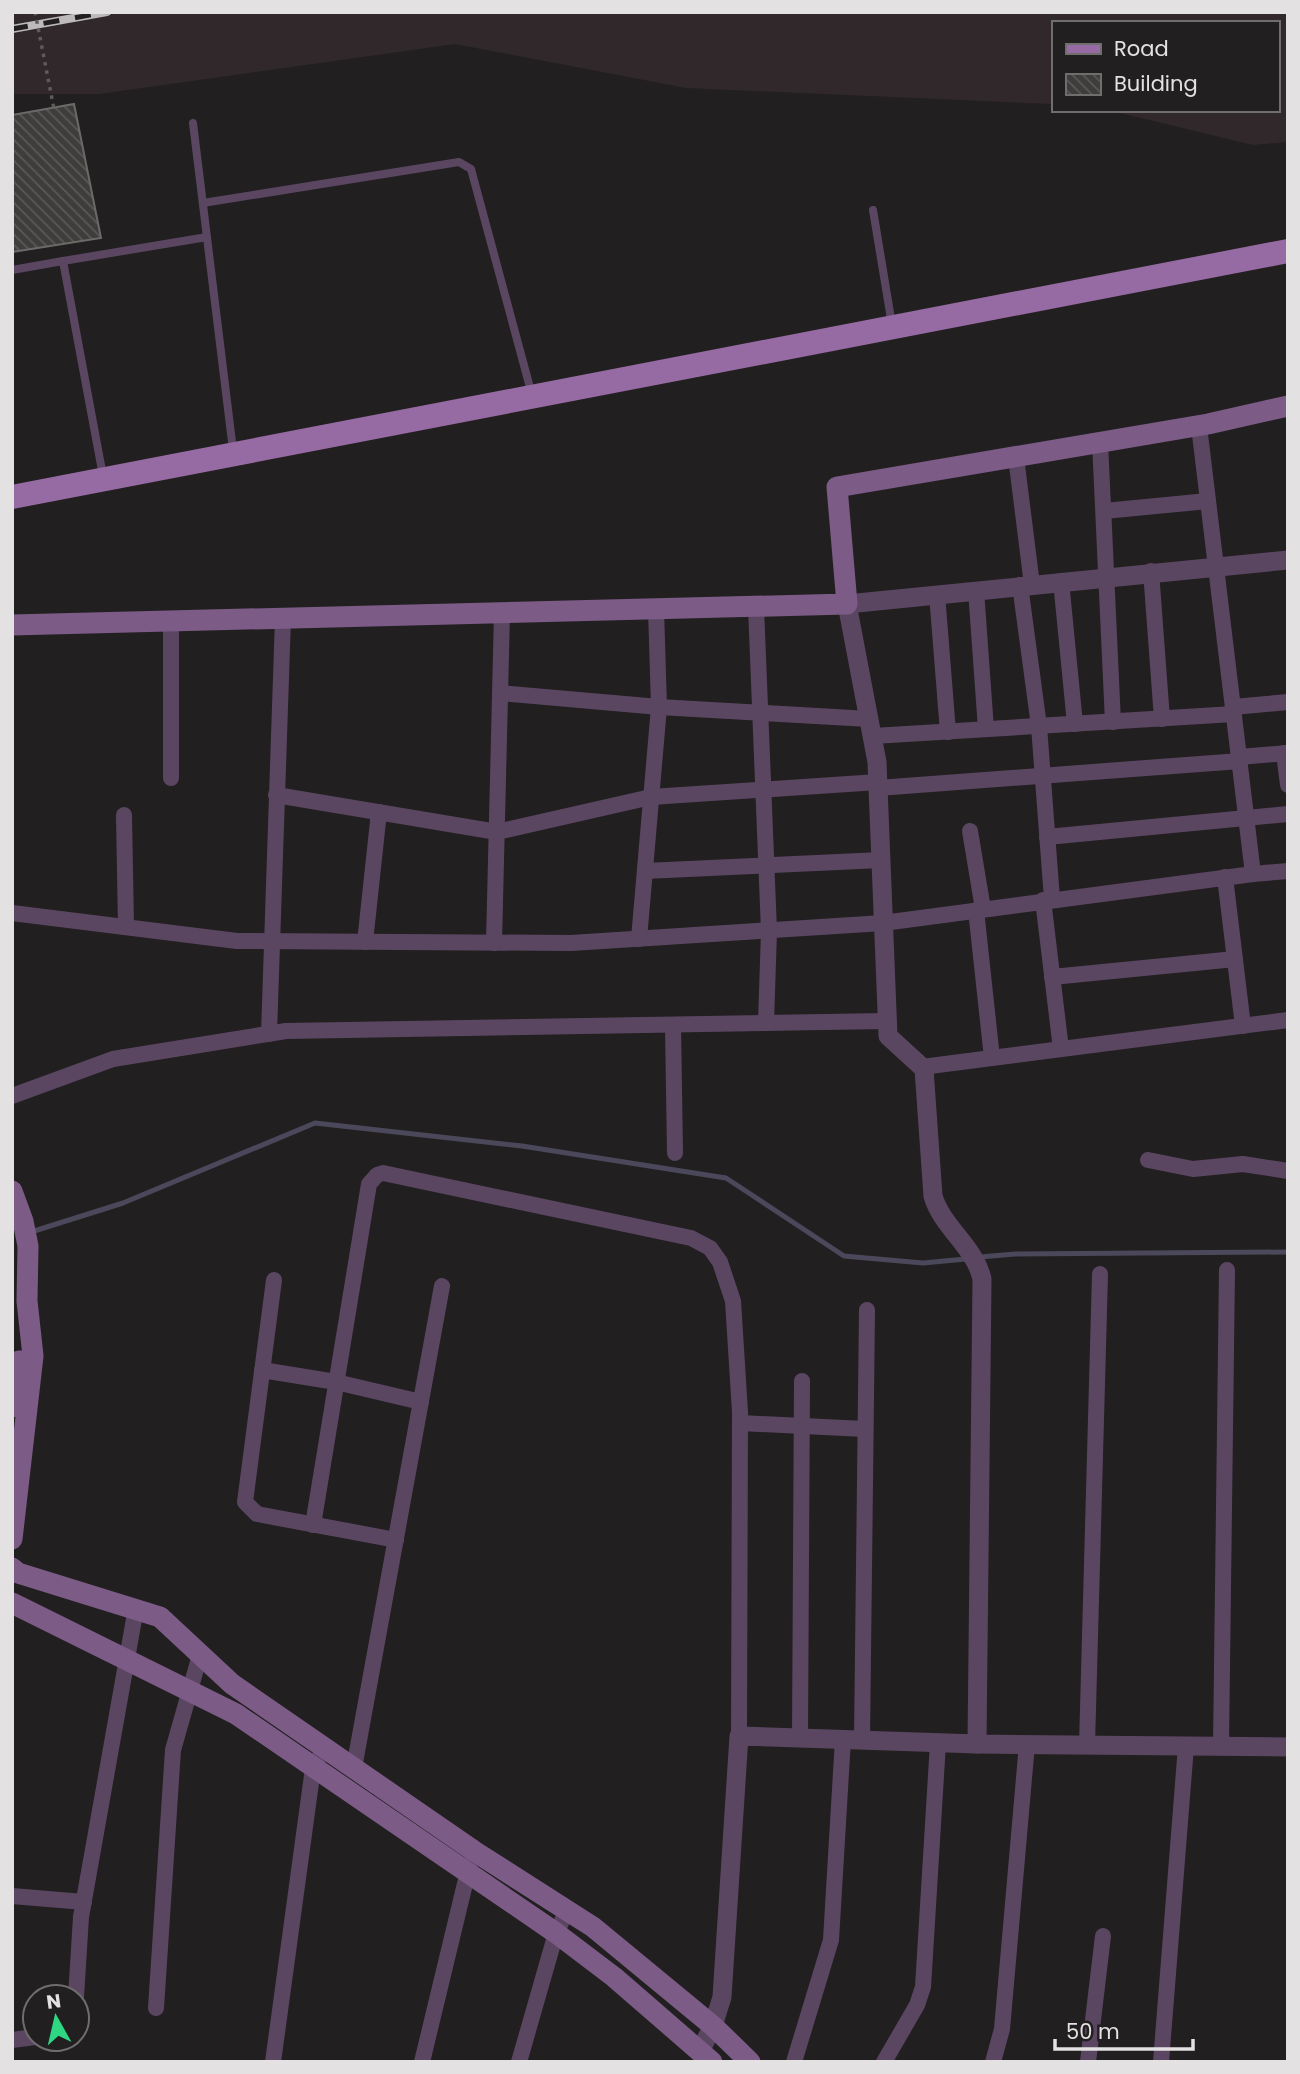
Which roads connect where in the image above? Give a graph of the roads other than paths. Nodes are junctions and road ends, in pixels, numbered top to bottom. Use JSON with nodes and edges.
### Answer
{"nodes":[{"id":1,"x":193,"y":123,"type":"dead end"},
{"id":2,"x":203,"y":203,"type":"junction"},
{"id":3,"x":873,"y":210,"type":"dead end"},
{"id":4,"x":206,"y":237,"type":"junction"},
{"id":5,"x":1288,"y":251,"type":"edge"},
{"id":6,"x":63,"y":261,"type":"junction"},
{"id":7,"x":12,"y":270,"type":"edge"},
{"id":8,"x":893,"y":328,"type":"junction"},
{"id":9,"x":533,"y":398,"type":"junction"},
{"id":10,"x":1288,"y":406,"type":"edge"},
{"id":11,"x":1199,"y":426,"type":"junction"},
{"id":12,"x":1100,"y":442,"type":"junction"},
{"id":13,"x":233,"y":454,"type":"junction"},
{"id":14,"x":1016,"y":457,"type":"junction"},
{"id":15,"x":103,"y":479,"type":"junction"},
{"id":16,"x":12,"y":497,"type":"edge"},
{"id":17,"x":1208,"y":501,"type":"junction"},
{"id":18,"x":1104,"y":511,"type":"junction"},
{"id":19,"x":1288,"y":559,"type":"edge"},
{"id":20,"x":1216,"y":565,"type":"junction"},
{"id":21,"x":1151,"y":572,"type":"junction"},
{"id":22,"x":1107,"y":576,"type":"junction"},
{"id":23,"x":1061,"y":581,"type":"junction"},
{"id":24,"x":1026,"y":585,"type":"junction"},
{"id":25,"x":976,"y":590,"type":"junction"},
{"id":26,"x":937,"y":594,"type":"junction"},
{"id":27,"x":847,"y":604,"type":"junction"},
{"id":28,"x":757,"y":607,"type":"junction"},
{"id":29,"x":656,"y":609,"type":"junction"},
{"id":30,"x":502,"y":613,"type":"junction"},
{"id":31,"x":283,"y":618,"type":"junction"},
{"id":32,"x":171,"y":621,"type":"junction"},
{"id":33,"x":12,"y":625,"type":"edge"},
{"id":34,"x":500,"y":693,"type":"junction"},
{"id":35,"x":1288,"y":702,"type":"edge"},
{"id":36,"x":659,"y":707,"type":"junction"},
{"id":37,"x":1234,"y":711,"type":"junction"},
{"id":38,"x":762,"y":714,"type":"junction"},
{"id":39,"x":1162,"y":719,"type":"junction"},
{"id":40,"x":1113,"y":722,"type":"junction"},
{"id":41,"x":1075,"y":724,"type":"junction"},
{"id":42,"x":1039,"y":726,"type":"junction"},
{"id":43,"x":871,"y":727,"type":"junction"},
{"id":44,"x":986,"y":729,"type":"junction"},
{"id":45,"x":948,"y":732,"type":"junction"},
{"id":46,"x":1286,"y":753,"type":"edge"},
{"id":47,"x":1239,"y":759,"type":"junction"},
{"id":48,"x":1041,"y":776,"type":"junction"},
{"id":49,"x":171,"y":778,"type":"dead end"},
{"id":50,"x":878,"y":785,"type":"junction"},
{"id":51,"x":1288,"y":785,"type":"edge"},
{"id":52,"x":765,"y":790,"type":"junction"},
{"id":53,"x":276,"y":795,"type":"junction"},
{"id":54,"x":651,"y":797,"type":"junction"},
{"id":55,"x":379,"y":812,"type":"junction"},
{"id":56,"x":1288,"y":814,"type":"edge"},
{"id":57,"x":124,"y":815,"type":"dead end"},
{"id":58,"x":1247,"y":819,"type":"junction"},
{"id":59,"x":970,"y":831,"type":"dead end"},
{"id":60,"x":497,"y":832,"type":"junction"},
{"id":61,"x":1047,"y":837,"type":"junction"},
{"id":62,"x":881,"y":860,"type":"junction"},
{"id":63,"x":767,"y":866,"type":"junction"},
{"id":64,"x":645,"y":871,"type":"junction"},
{"id":65,"x":1253,"y":874,"type":"junction"},
{"id":66,"x":1287,"y":874,"type":"edge"},
{"id":67,"x":1225,"y":877,"type":"junction"},
{"id":68,"x":1047,"y":900,"type":"junction"},
{"id":69,"x":979,"y":909,"type":"junction"},
{"id":70,"x":12,"y":913,"type":"edge"},
{"id":71,"x":883,"y":923,"type":"junction"},
{"id":72,"x":126,"y":927,"type":"junction"},
{"id":73,"x":769,"y":931,"type":"junction"},
{"id":74,"x":639,"y":939,"type":"junction"},
{"id":75,"x":270,"y":941,"type":"junction"},
{"id":76,"x":365,"y":942,"type":"junction"},
{"id":77,"x":494,"y":943,"type":"junction"},
{"id":78,"x":1235,"y":960,"type":"junction"},
{"id":79,"x":1052,"y":977,"type":"junction"},
{"id":80,"x":1288,"y":1020,"type":"edge"},
{"id":81,"x":887,"y":1021,"type":"junction"},
{"id":82,"x":766,"y":1023,"type":"junction"},
{"id":83,"x":673,"y":1025,"type":"junction"},
{"id":84,"x":1243,"y":1026,"type":"junction"},
{"id":85,"x":269,"y":1034,"type":"junction"},
{"id":86,"x":1061,"y":1049,"type":"junction"},
{"id":87,"x":992,"y":1058,"type":"junction"},
{"id":88,"x":922,"y":1067,"type":"junction"},
{"id":89,"x":12,"y":1096,"type":"edge"},
{"id":90,"x":675,"y":1153,"type":"dead end"},
{"id":91,"x":1148,"y":1160,"type":"dead end"},
{"id":92,"x":1288,"y":1171,"type":"edge"},
{"id":93,"x":12,"y":1191,"type":"edge"},
{"id":94,"x":1227,"y":1270,"type":"dead end"},
{"id":95,"x":1100,"y":1274,"type":"dead end"},
{"id":96,"x":274,"y":1280,"type":"dead end"},
{"id":97,"x":442,"y":1286,"type":"dead end"},
{"id":98,"x":867,"y":1310,"type":"dead end"},
{"id":99,"x":28,"y":1323,"type":"junction"},
{"id":100,"x":262,"y":1370,"type":"junction"},
{"id":101,"x":15,"y":1371,"type":"edge"},
{"id":102,"x":802,"y":1381,"type":"dead end"},
{"id":103,"x":336,"y":1382,"type":"junction"},
{"id":104,"x":421,"y":1402,"type":"junction"},
{"id":105,"x":17,"y":1412,"type":"edge"},
{"id":106,"x":740,"y":1423,"type":"junction"},
{"id":107,"x":802,"y":1427,"type":"junction"},
{"id":108,"x":864,"y":1429,"type":"junction"},
{"id":109,"x":313,"y":1525,"type":"junction"},
{"id":110,"x":12,"y":1539,"type":"edge"},
{"id":111,"x":396,"y":1541,"type":"junction"},
{"id":112,"x":12,"y":1568,"type":"edge"},
{"id":113,"x":12,"y":1603,"type":"edge"},
{"id":114,"x":136,"y":1608,"type":"junction"},
{"id":115,"x":200,"y":1655,"type":"junction"},
{"id":116,"x":125,"y":1658,"type":"junction"},
{"id":117,"x":188,"y":1689,"type":"junction"},
{"id":118,"x":739,"y":1736,"type":"junction"},
{"id":119,"x":800,"y":1738,"type":"junction"},
{"id":120,"x":852,"y":1740,"type":"junction"},
{"id":121,"x":938,"y":1743,"type":"junction"},
{"id":122,"x":977,"y":1744,"type":"junction"},
{"id":123,"x":1027,"y":1744,"type":"junction"},
{"id":124,"x":1087,"y":1745,"type":"junction"},
{"id":125,"x":1186,"y":1746,"type":"junction"},
{"id":126,"x":1222,"y":1746,"type":"junction"},
{"id":127,"x":1288,"y":1746,"type":"edge"},
{"id":128,"x":323,"y":1747,"type":"junction"},
{"id":129,"x":313,"y":1768,"type":"junction"},
{"id":130,"x":354,"y":1768,"type":"junction"},
{"id":131,"x":474,"y":1851,"type":"junction"},
{"id":132,"x":467,"y":1874,"type":"junction"},
{"id":133,"x":12,"y":1896,"type":"edge"},
{"id":134,"x":83,"y":1902,"type":"junction"},
{"id":135,"x":567,"y":1911,"type":"junction"},
{"id":136,"x":556,"y":1934,"type":"junction"},
{"id":137,"x":1103,"y":1936,"type":"dead end"},
{"id":138,"x":77,"y":1983,"type":"edge"},
{"id":139,"x":156,"y":2008,"type":"dead end"},
{"id":140,"x":713,"y":2026,"type":"junction"},
{"id":141,"x":706,"y":2056,"type":"edge"},
{"id":142,"x":273,"y":2062,"type":"edge"},
{"id":143,"x":422,"y":2062,"type":"edge"},
{"id":144,"x":519,"y":2062,"type":"edge"},
{"id":145,"x":750,"y":2062,"type":"edge"},
{"id":146,"x":794,"y":2062,"type":"edge"},
{"id":147,"x":884,"y":2062,"type":"edge"},
{"id":148,"x":993,"y":2062,"type":"edge"},
{"id":149,"x":1088,"y":2062,"type":"edge"},
{"id":150,"x":1161,"y":2062,"type":"edge"}],
"edges":[{"from":1,"to":2,"type":"lane"},
{"from":2,"to":4,"type":"lane"},
{"from":2,"to":9,"type":"lane"},
{"from":3,"to":8,"type":"lane"},
{"from":4,"to":6,"type":"lane"},
{"from":4,"to":13,"type":"lane"},
{"from":5,"to":8,"type":"main road"},
{"from":6,"to":7,"type":"lane"},
{"from":6,"to":15,"type":"lane"},
{"from":8,"to":9,"type":"main road"},
{"from":9,"to":13,"type":"main road"},
{"from":10,"to":11,"type":"main road"},
{"from":11,"to":12,"type":"main road"},
{"from":11,"to":17,"type":"street"},
{"from":12,"to":14,"type":"main road"},
{"from":12,"to":18,"type":"street"},
{"from":13,"to":15,"type":"main road"},
{"from":14,"to":24,"type":"street"},
{"from":14,"to":27,"type":"main road"},
{"from":15,"to":16,"type":"main road"},
{"from":17,"to":18,"type":"street"},
{"from":17,"to":20,"type":"street"},
{"from":18,"to":22,"type":"street"},
{"from":19,"to":20,"type":"street"},
{"from":20,"to":21,"type":"street"},
{"from":20,"to":37,"type":"street"},
{"from":21,"to":22,"type":"street"},
{"from":21,"to":39,"type":"street"},
{"from":22,"to":23,"type":"street"},
{"from":22,"to":40,"type":"street"},
{"from":23,"to":24,"type":"street"},
{"from":23,"to":41,"type":"street"},
{"from":24,"to":25,"type":"street"},
{"from":24,"to":42,"type":"street"},
{"from":25,"to":26,"type":"street"},
{"from":25,"to":44,"type":"street"},
{"from":26,"to":27,"type":"street"},
{"from":26,"to":45,"type":"street"},
{"from":27,"to":28,"type":"main road"},
{"from":27,"to":43,"type":"street"},
{"from":28,"to":29,"type":"main road"},
{"from":28,"to":38,"type":"street"},
{"from":29,"to":30,"type":"main road"},
{"from":29,"to":36,"type":"street"},
{"from":30,"to":31,"type":"main road"},
{"from":30,"to":34,"type":"street"},
{"from":31,"to":32,"type":"main road"},
{"from":31,"to":53,"type":"street"},
{"from":32,"to":33,"type":"main road"},
{"from":32,"to":49,"type":"street"},
{"from":34,"to":36,"type":"street"},
{"from":34,"to":60,"type":"street"},
{"from":35,"to":37,"type":"street"},
{"from":36,"to":38,"type":"street"},
{"from":36,"to":54,"type":"street"},
{"from":37,"to":39,"type":"street"},
{"from":37,"to":47,"type":"street"},
{"from":38,"to":43,"type":"street"},
{"from":38,"to":52,"type":"street"},
{"from":39,"to":40,"type":"street"},
{"from":40,"to":41,"type":"street"},
{"from":41,"to":42,"type":"street"},
{"from":42,"to":44,"type":"street"},
{"from":42,"to":48,"type":"street"},
{"from":43,"to":45,"type":"street"},
{"from":43,"to":50,"type":"street"},
{"from":44,"to":45,"type":"street"},
{"from":46,"to":47,"type":"street"},
{"from":46,"to":51,"type":"street"},
{"from":47,"to":48,"type":"street"},
{"from":47,"to":58,"type":"street"},
{"from":48,"to":50,"type":"street"},
{"from":48,"to":61,"type":"street"},
{"from":50,"to":52,"type":"street"},
{"from":50,"to":62,"type":"street"},
{"from":52,"to":54,"type":"street"},
{"from":52,"to":63,"type":"street"},
{"from":53,"to":55,"type":"street"},
{"from":53,"to":75,"type":"street"},
{"from":54,"to":60,"type":"street"},
{"from":54,"to":64,"type":"street"},
{"from":55,"to":60,"type":"street"},
{"from":55,"to":76,"type":"street"},
{"from":56,"to":58,"type":"street"},
{"from":57,"to":72,"type":"street"},
{"from":58,"to":61,"type":"street"},
{"from":58,"to":65,"type":"street"},
{"from":59,"to":69,"type":"street"},
{"from":60,"to":77,"type":"street"},
{"from":61,"to":68,"type":"street"},
{"from":62,"to":63,"type":"street"},
{"from":62,"to":71,"type":"street"},
{"from":63,"to":64,"type":"street"},
{"from":63,"to":73,"type":"street"},
{"from":64,"to":74,"type":"street"},
{"from":65,"to":66,"type":"street"},
{"from":65,"to":67,"type":"street"},
{"from":67,"to":68,"type":"street"},
{"from":67,"to":78,"type":"street"},
{"from":68,"to":69,"type":"street"},
{"from":68,"to":79,"type":"street"},
{"from":69,"to":71,"type":"street"},
{"from":69,"to":87,"type":"street"},
{"from":70,"to":72,"type":"street"},
{"from":71,"to":73,"type":"street"},
{"from":71,"to":81,"type":"street"},
{"from":72,"to":75,"type":"street"},
{"from":73,"to":74,"type":"street"},
{"from":73,"to":82,"type":"street"},
{"from":74,"to":77,"type":"street"},
{"from":75,"to":76,"type":"street"},
{"from":75,"to":85,"type":"street"},
{"from":76,"to":77,"type":"street"},
{"from":78,"to":79,"type":"street"},
{"from":78,"to":84,"type":"street"},
{"from":79,"to":86,"type":"street"},
{"from":80,"to":84,"type":"street"},
{"from":81,"to":82,"type":"street"},
{"from":81,"to":88,"type":"street"},
{"from":82,"to":83,"type":"street"},
{"from":83,"to":85,"type":"street"},
{"from":83,"to":90,"type":"street"},
{"from":84,"to":86,"type":"street"},
{"from":85,"to":89,"type":"street"},
{"from":86,"to":87,"type":"street"},
{"from":87,"to":88,"type":"street"},
{"from":88,"to":122,"type":"street"},
{"from":91,"to":92,"type":"street"},
{"from":93,"to":99,"type":"main road"},
{"from":94,"to":126,"type":"street"},
{"from":95,"to":124,"type":"street"},
{"from":96,"to":100,"type":"street"},
{"from":97,"to":104,"type":"street"},
{"from":98,"to":108,"type":"street"},
{"from":99,"to":101,"type":"main road"},
{"from":99,"to":105,"type":"main road"},
{"from":100,"to":103,"type":"street"},
{"from":100,"to":109,"type":"street"},
{"from":101,"to":105,"type":"main road"},
{"from":102,"to":107,"type":"street"},
{"from":103,"to":104,"type":"street"},
{"from":103,"to":106,"type":"street"},
{"from":103,"to":109,"type":"street"},
{"from":104,"to":111,"type":"street"},
{"from":105,"to":110,"type":"main road"},
{"from":106,"to":107,"type":"street"},
{"from":106,"to":118,"type":"street"},
{"from":107,"to":108,"type":"street"},
{"from":107,"to":119,"type":"street"},
{"from":108,"to":120,"type":"street"},
{"from":109,"to":111,"type":"street"},
{"from":111,"to":130,"type":"street"},
{"from":112,"to":114,"type":"main road"},
{"from":113,"to":116,"type":"main road"},
{"from":114,"to":115,"type":"main road"},
{"from":114,"to":116,"type":"street"},
{"from":115,"to":117,"type":"street"},
{"from":115,"to":128,"type":"main road"},
{"from":116,"to":117,"type":"main road"},
{"from":116,"to":134,"type":"street"},
{"from":117,"to":129,"type":"main road"},
{"from":117,"to":139,"type":"street"},
{"from":118,"to":119,"type":"street"},
{"from":118,"to":140,"type":"street"},
{"from":119,"to":120,"type":"street"},
{"from":120,"to":121,"type":"street"},
{"from":120,"to":146,"type":"street"},
{"from":121,"to":122,"type":"street"},
{"from":121,"to":147,"type":"street"},
{"from":122,"to":123,"type":"street"},
{"from":123,"to":124,"type":"street"},
{"from":123,"to":148,"type":"street"},
{"from":124,"to":125,"type":"street"},
{"from":125,"to":126,"type":"street"},
{"from":125,"to":150,"type":"street"},
{"from":126,"to":127,"type":"street"},
{"from":128,"to":129,"type":"street"},
{"from":128,"to":130,"type":"main road"},
{"from":129,"to":132,"type":"main road"},
{"from":129,"to":142,"type":"street"},
{"from":130,"to":131,"type":"main road"},
{"from":131,"to":132,"type":"street"},
{"from":131,"to":135,"type":"main road"},
{"from":132,"to":136,"type":"main road"},
{"from":132,"to":143,"type":"street"},
{"from":133,"to":134,"type":"street"},
{"from":134,"to":138,"type":"street"},
{"from":135,"to":136,"type":"street"},
{"from":135,"to":140,"type":"main road"},
{"from":136,"to":141,"type":"main road"},
{"from":136,"to":144,"type":"street"},
{"from":137,"to":149,"type":"street"},
{"from":140,"to":141,"type":"street"},
{"from":140,"to":145,"type":"main road"}]}
